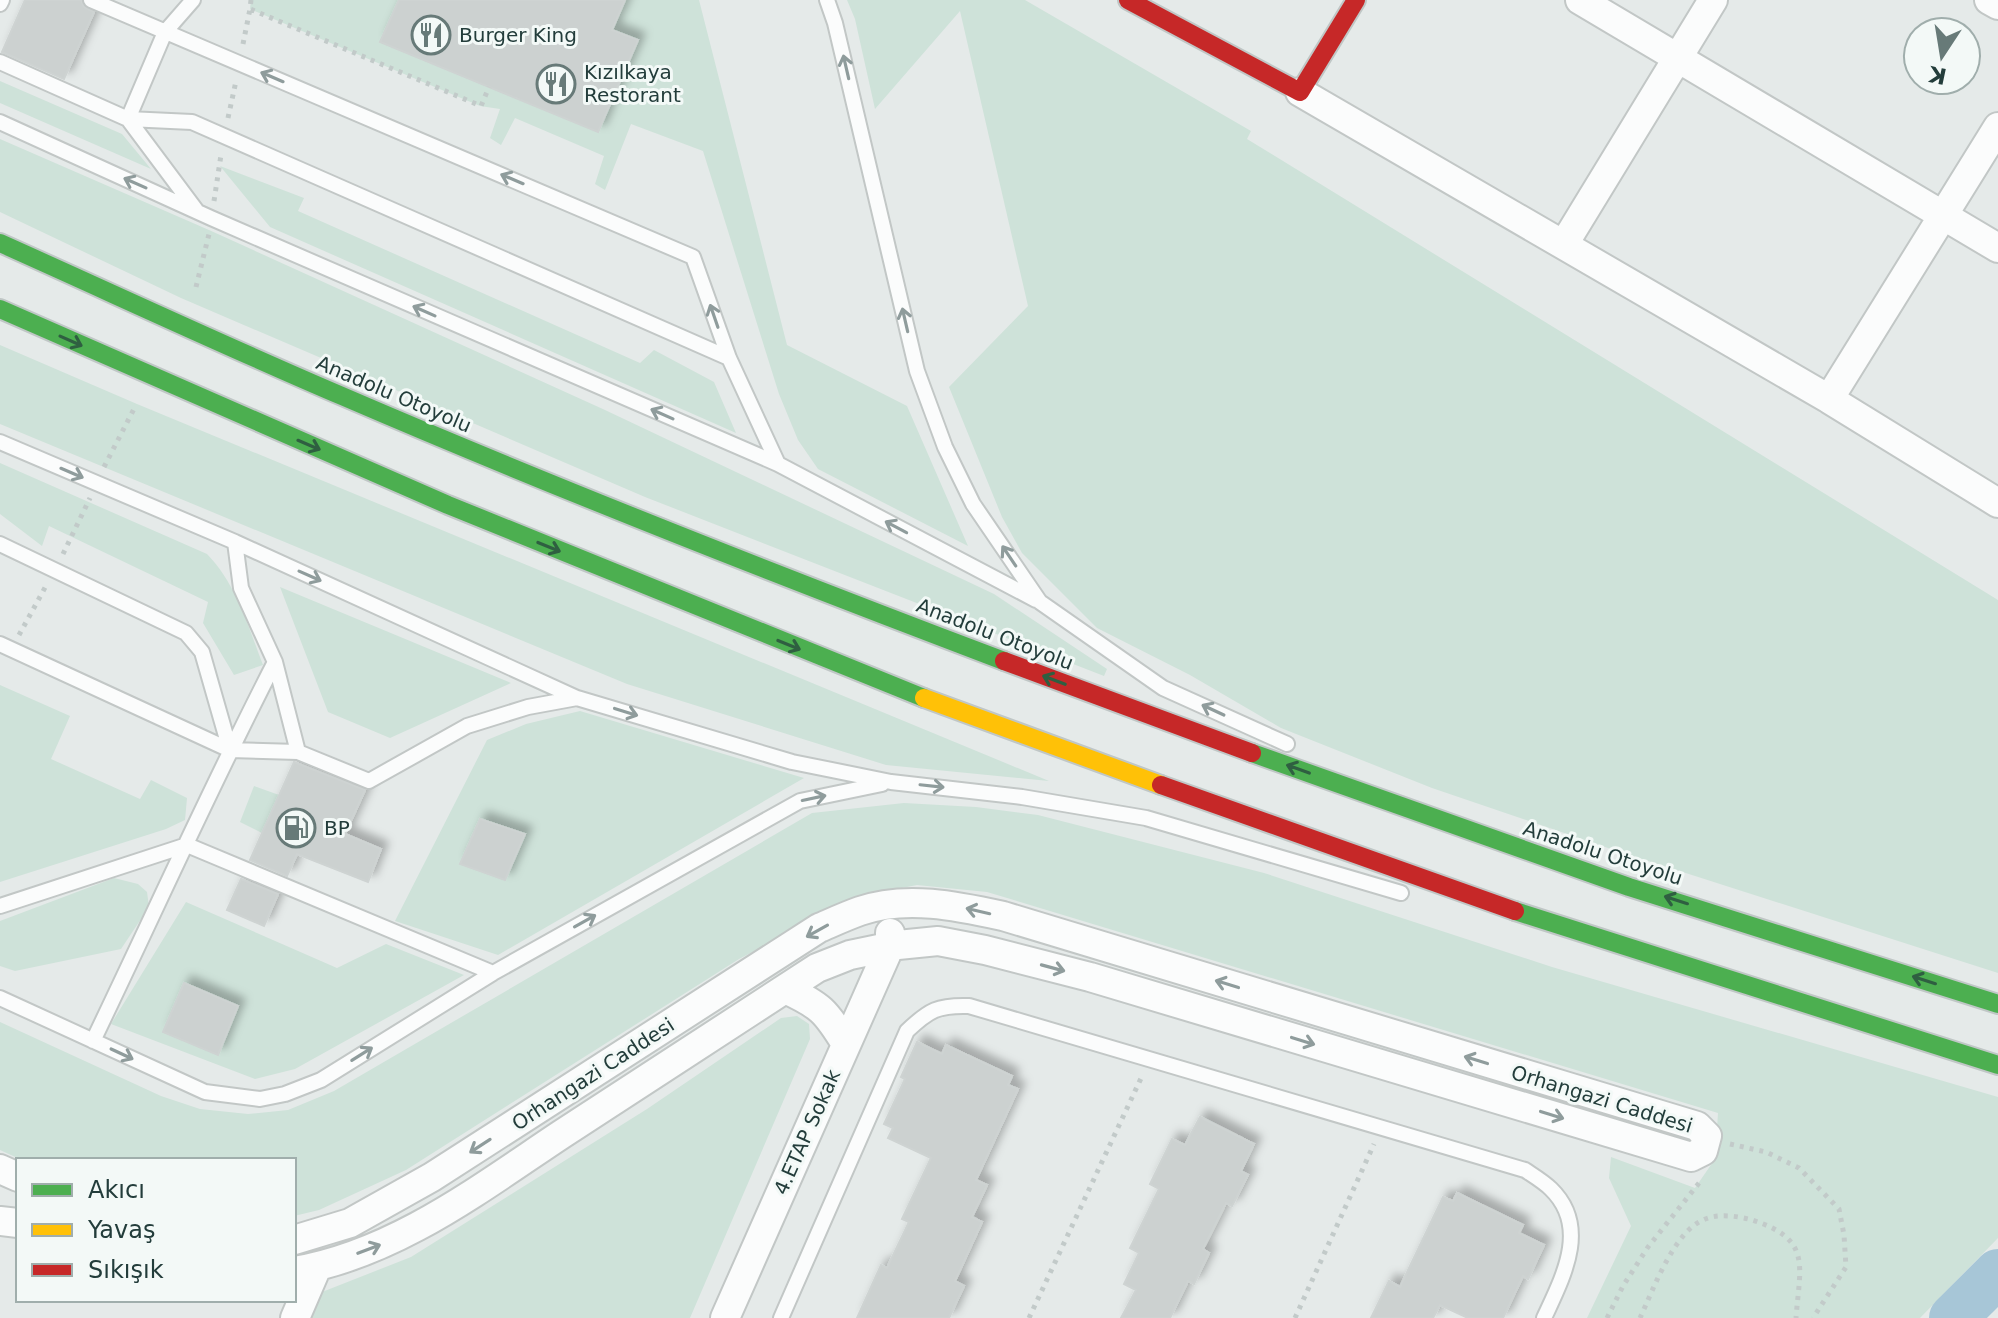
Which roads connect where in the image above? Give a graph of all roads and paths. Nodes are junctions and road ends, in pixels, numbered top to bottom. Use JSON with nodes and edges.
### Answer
{"nodes":[{"id":1,"x":91,"y":0,"type":"edge"},
{"id":2,"x":193,"y":0,"type":"edge"},
{"id":3,"x":251,"y":0,"type":"edge"},
{"id":4,"x":827,"y":0,"type":"edge"},
{"id":5,"x":1128,"y":0,"type":"edge"},
{"id":6,"x":1356,"y":0,"type":"edge"},
{"id":7,"x":1580,"y":0,"type":"edge"},
{"id":8,"x":1713,"y":0,"type":"edge"},
{"id":9,"x":1989,"y":0,"type":"edge"},
{"id":10,"x":1998,"y":5,"type":"edge"},
{"id":11,"x":165,"y":32,"type":"junction"},
{"id":12,"x":1679,"y":58,"type":"junction"},
{"id":13,"x":0,"y":62,"type":"edge"},
{"id":14,"x":489,"y":87,"type":"dead end"},
{"id":15,"x":1300,"y":92,"type":"junction"},
{"id":16,"x":128,"y":119,"type":"junction"},
{"id":17,"x":0,"y":122,"type":"edge"},
{"id":18,"x":1998,"y":127,"type":"edge"},
{"id":19,"x":196,"y":211,"type":"junction"},
{"id":20,"x":1944,"y":215,"type":"junction"},
{"id":21,"x":0,"y":243,"type":"edge"},
{"id":22,"x":1564,"y":244,"type":"junction"},
{"id":23,"x":1998,"y":248,"type":"edge"},
{"id":24,"x":0,"y":309,"type":"edge"},
{"id":25,"x":729,"y":358,"type":"junction"},
{"id":26,"x":1829,"y":399,"type":"junction"},
{"id":27,"x":137,"y":404,"type":"dead end"},
{"id":28,"x":0,"y":442,"type":"edge"},
{"id":29,"x":778,"y":464,"type":"junction"},
{"id":30,"x":97,"y":484,"type":"junction"},
{"id":31,"x":1998,"y":503,"type":"edge"},
{"id":32,"x":235,"y":542,"type":"junction"},
{"id":33,"x":0,"y":544,"type":"edge"},
{"id":34,"x":54,"y":570,"type":"junction"},
{"id":35,"x":1040,"y":602,"type":"junction"},
{"id":36,"x":6,"y":646,"type":"edge"},
{"id":37,"x":275,"y":662,"type":"junction"},
{"id":38,"x":577,"y":698,"type":"junction"},
{"id":39,"x":230,"y":750,"type":"junction"},
{"id":40,"x":298,"y":752,"type":"junction"},
{"id":41,"x":1303,"y":752,"type":"dead end"},
{"id":42,"x":1331,"y":764,"type":"dead end"},
{"id":43,"x":891,"y":782,"type":"junction"},
{"id":44,"x":187,"y":845,"type":"junction"},
{"id":45,"x":1513,"y":848,"type":"junction"},
{"id":46,"x":1422,"y":899,"type":"dead end"},
{"id":47,"x":890,"y":905,"type":"junction"},
{"id":48,"x":0,"y":906,"type":"edge"},
{"id":49,"x":1483,"y":916,"type":"dead end"},
{"id":50,"x":890,"y":946,"type":"junction"},
{"id":51,"x":493,"y":973,"type":"junction"},
{"id":52,"x":785,"y":989,"type":"junction"},
{"id":53,"x":0,"y":998,"type":"edge"},
{"id":54,"x":1998,"y":1004,"type":"edge"},
{"id":55,"x":1906,"y":1036,"type":"junction"},
{"id":56,"x":93,"y":1041,"type":"junction"},
{"id":57,"x":846,"y":1044,"type":"junction"},
{"id":58,"x":1150,"y":1059,"type":"junction"},
{"id":59,"x":1998,"y":1065,"type":"edge"},
{"id":60,"x":1382,"y":1127,"type":"junction"},
{"id":61,"x":1724,"y":1148,"type":"dead end"},
{"id":62,"x":1702,"y":1178,"type":"dead end"},
{"id":63,"x":296,"y":1239,"type":"edge"},
{"id":64,"x":306,"y":1269,"type":"edge"},
{"id":65,"x":295,"y":1318,"type":"edge"},
{"id":66,"x":725,"y":1318,"type":"edge"},
{"id":67,"x":781,"y":1318,"type":"edge"},
{"id":68,"x":1029,"y":1318,"type":"edge"},
{"id":69,"x":1295,"y":1318,"type":"edge"},
{"id":70,"x":1544,"y":1318,"type":"edge"},
{"id":71,"x":1607,"y":1318,"type":"edge"},
{"id":72,"x":1640,"y":1318,"type":"edge"},
{"id":73,"x":1796,"y":1318,"type":"edge"},
{"id":74,"x":1813,"y":1318,"type":"edge"}],
"edges":[{"from":1,"to":11,"type":"lane"},
{"from":2,"to":11,"type":"lane"},
{"from":3,"to":14,"type":"path"},
{"from":35,"to":4,"type":"lane","one_way":true},
{"from":5,"to":15,"type":"main road"},
{"from":6,"to":15,"type":"main road"},
{"from":7,"to":12,"type":"street"},
{"from":8,"to":12,"type":"street"},
{"from":9,"to":10,"type":"street"},
{"from":11,"to":16,"type":"lane"},
{"from":25,"to":11,"type":"lane","one_way":true},
{"from":12,"to":20,"type":"street"},
{"from":12,"to":22,"type":"street"},
{"from":13,"to":16,"type":"lane"},
{"from":15,"to":22,"type":"street"},
{"from":16,"to":19,"type":"lane"},
{"from":16,"to":25,"type":"lane"},
{"from":19,"to":17,"type":"lane","one_way":true},
{"from":18,"to":20,"type":"street"},
{"from":29,"to":19,"type":"lane","one_way":true},
{"from":20,"to":23,"type":"street"},
{"from":20,"to":26,"type":"street"},
{"from":45,"to":21,"type":"main road","name":"Anadolu Otoyolu","one_way":true},
{"from":22,"to":26,"type":"street"},
{"from":24,"to":55,"type":"main road","one_way":true},
{"from":25,"to":29,"type":"lane"},
{"from":26,"to":31,"type":"street"},
{"from":27,"to":30,"type":"path"},
{"from":28,"to":30,"type":"lane","one_way":true},
{"from":35,"to":29,"type":"lane","one_way":true},
{"from":30,"to":32,"type":"lane"},
{"from":30,"to":34,"type":"path"},
{"from":32,"to":37,"type":"lane"},
{"from":32,"to":38,"type":"lane","one_way":true},
{"from":33,"to":34,"type":"lane"},
{"from":34,"to":36,"type":"path"},
{"from":34,"to":39,"type":"lane"},
{"from":41,"to":35,"type":"lane","one_way":true},
{"from":36,"to":39,"type":"lane"},
{"from":37,"to":39,"type":"lane"},
{"from":37,"to":40,"type":"lane"},
{"from":38,"to":40,"type":"lane"},
{"from":38,"to":43,"type":"lane","one_way":true},
{"from":39,"to":40,"type":"lane"},
{"from":39,"to":44,"type":"lane"},
{"from":42,"to":45,"type":"lane"},
{"from":43,"to":46,"type":"lane","one_way":true},
{"from":51,"to":43,"type":"lane","one_way":true},
{"from":44,"to":48,"type":"lane"},
{"from":44,"to":51,"type":"lane"},
{"from":44,"to":56,"type":"lane"},
{"from":54,"to":45,"type":"main road","name":"Anadolu Otoyolu","one_way":true},
{"from":47,"to":50,"type":"street"},
{"from":50,"to":47,"type":"street","name":"Orhangazi Caddesi","one_way":true},
{"from":47,"to":63,"type":"street","name":"Orhangazi Caddesi","one_way":true},
{"from":49,"to":55,"type":"lane"},
{"from":50,"to":52,"type":"street","name":"Orhangazi Caddesi"},
{"from":50,"to":57,"type":"street","name":"4.ETAP Sokak"},
{"from":56,"to":51,"type":"lane","one_way":true},
{"from":52,"to":57,"type":"street"},
{"from":64,"to":52,"type":"street","name":"Orhangazi Caddesi","one_way":true},
{"from":53,"to":56,"type":"lane"},
{"from":55,"to":59,"type":"main road"},
{"from":57,"to":66,"type":"street","name":"4.ETAP Sokak"},
{"from":58,"to":60,"type":"lane"},
{"from":58,"to":67,"type":"lane"},
{"from":58,"to":68,"type":"path"},
{"from":60,"to":69,"type":"path"},
{"from":60,"to":70,"type":"lane"},
{"from":61,"to":74,"type":"path"},
{"from":62,"to":71,"type":"path"},
{"from":64,"to":65,"type":"street"},
{"from":72,"to":73,"type":"path"}]}
